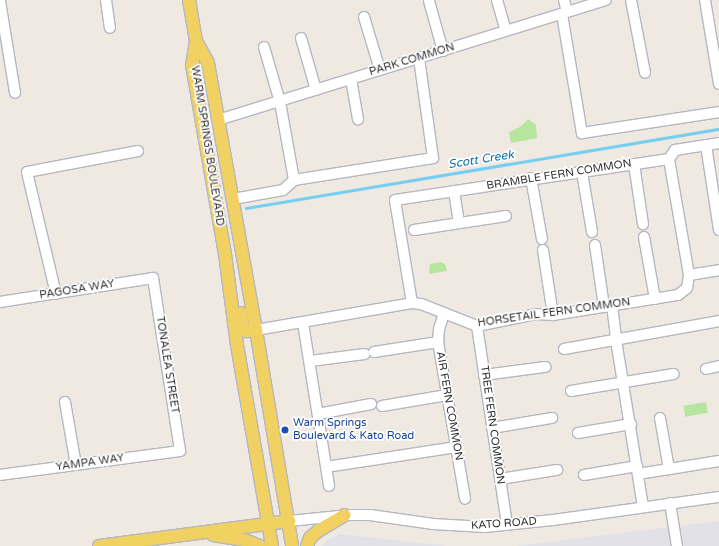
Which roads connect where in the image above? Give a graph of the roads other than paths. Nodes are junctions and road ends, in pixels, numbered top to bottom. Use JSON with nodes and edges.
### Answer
{"nodes":[{"id":1,"x":106,"y":0,"type":"edge"},
{"id":2,"x":189,"y":0,"type":"edge"},
{"id":3,"x":497,"y":0,"type":"edge"},
{"id":4,"x":564,"y":0,"type":"edge"},
{"id":5,"x":606,"y":0,"type":"edge"},
{"id":6,"x":631,"y":0,"type":"edge"},
{"id":7,"x":705,"y":0,"type":"edge"},
{"id":8,"x":0,"y":1,"type":"edge"},
{"id":9,"x":429,"y":1,"type":"edge"},
{"id":10,"x":565,"y":13,"type":"junction"},
{"id":11,"x":364,"y":17,"type":"dead end"},
{"id":12,"x":110,"y":28,"type":"dead end"},
{"id":13,"x":506,"y":31,"type":"junction"},
{"id":14,"x":301,"y":38,"type":"dead end"},
{"id":15,"x":196,"y":41,"type":"junction"},
{"id":16,"x":264,"y":47,"type":"dead end"},
{"id":17,"x":443,"y":51,"type":"junction"},
{"id":18,"x":193,"y":57,"type":"junction"},
{"id":19,"x":419,"y":58,"type":"junction"},
{"id":20,"x":380,"y":70,"type":"junction"},
{"id":21,"x":645,"y":73,"type":"dead end"},
{"id":22,"x":351,"y":79,"type":"junction"},
{"id":23,"x":719,"y":84,"type":"edge"},
{"id":24,"x":316,"y":90,"type":"junction"},
{"id":25,"x":15,"y":93,"type":"dead end"},
{"id":26,"x":280,"y":102,"type":"junction"},
{"id":27,"x":719,"y":112,"type":"edge"},
{"id":28,"x":358,"y":119,"type":"dead end"},
{"id":29,"x":218,"y":120,"type":"junction"},
{"id":30,"x":719,"y":143,"type":"edge"},
{"id":31,"x":706,"y":145,"type":"junction"},
{"id":32,"x":138,"y":151,"type":"dead end"},
{"id":33,"x":669,"y":159,"type":"junction"},
{"id":34,"x":634,"y":164,"type":"junction"},
{"id":35,"x":582,"y":172,"type":"junction"},
{"id":36,"x":531,"y":178,"type":"junction"},
{"id":37,"x":294,"y":180,"type":"junction"},
{"id":38,"x":454,"y":191,"type":"junction"},
{"id":39,"x":233,"y":199,"type":"junction"},
{"id":40,"x":506,"y":216,"type":"dead end"},
{"id":41,"x":459,"y":223,"type":"junction"},
{"id":42,"x":643,"y":224,"type":"dead end"},
{"id":43,"x":414,"y":230,"type":"dead end"},
{"id":44,"x":719,"y":230,"type":"edge"},
{"id":45,"x":592,"y":232,"type":"dead end"},
{"id":46,"x":221,"y":236,"type":"junction"},
{"id":47,"x":644,"y":237,"type":"dead end"},
{"id":48,"x":542,"y":239,"type":"dead end"},
{"id":49,"x":595,"y":245,"type":"dead end"},
{"id":50,"x":543,"y":250,"type":"dead end"},
{"id":51,"x":225,"y":259,"type":"junction"},
{"id":52,"x":719,"y":270,"type":"edge"},
{"id":53,"x":689,"y":275,"type":"junction"},
{"id":54,"x":154,"y":278,"type":"joint"},
{"id":55,"x":56,"y":294,"type":"junction"},
{"id":56,"x":655,"y":299,"type":"junction"},
{"id":57,"x":0,"y":302,"type":"edge"},
{"id":58,"x":412,"y":303,"type":"junction"},
{"id":59,"x":608,"y":306,"type":"junction"},
{"id":60,"x":444,"y":313,"type":"junction"},
{"id":61,"x":553,"y":315,"type":"junction"},
{"id":62,"x":719,"y":321,"type":"edge"},
{"id":63,"x":303,"y":323,"type":"junction"},
{"id":64,"x":477,"y":326,"type":"junction"},
{"id":65,"x":256,"y":330,"type":"junction"},
{"id":66,"x":616,"y":340,"type":"junction"},
{"id":67,"x":438,"y":342,"type":"junction"},
{"id":68,"x":564,"y":349,"type":"dead end"},
{"id":69,"x":310,"y":361,"type":"junction"},
{"id":70,"x":719,"y":366,"type":"edge"},
{"id":71,"x":545,"y":367,"type":"dead end"},
{"id":72,"x":706,"y":369,"type":"dead end"},
{"id":73,"x":674,"y":374,"type":"dead end"},
{"id":74,"x":484,"y":375,"type":"junction"},
{"id":75,"x":624,"y":382,"type":"junction"},
{"id":76,"x":571,"y":391,"type":"dead end"},
{"id":77,"x":447,"y":395,"type":"junction"},
{"id":78,"x":65,"y":402,"type":"dead end"},
{"id":79,"x":371,"y":404,"type":"dead end"},
{"id":80,"x":382,"y":406,"type":"dead end"},
{"id":81,"x":318,"y":414,"type":"junction"},
{"id":82,"x":552,"y":418,"type":"dead end"},
{"id":83,"x":660,"y":418,"type":"dead end"},
{"id":84,"x":631,"y":424,"type":"junction"},
{"id":85,"x":492,"y":428,"type":"junction"},
{"id":86,"x":578,"y":433,"type":"dead end"},
{"id":87,"x":456,"y":446,"type":"junction"},
{"id":88,"x":180,"y":451,"type":"joint"},
{"id":89,"x":719,"y":461,"type":"edge"},
{"id":90,"x":76,"y":465,"type":"junction"},
{"id":91,"x":326,"y":467,"type":"junction"},
{"id":92,"x":669,"y":469,"type":"junction"},
{"id":93,"x":557,"y":470,"type":"dead end"},
{"id":94,"x":637,"y":470,"type":"junction"},
{"id":95,"x":0,"y":475,"type":"edge"},
{"id":96,"x":584,"y":475,"type":"dead end"},
{"id":97,"x":500,"y":479,"type":"junction"},
{"id":98,"x":329,"y":486,"type":"dead end"},
{"id":99,"x":719,"y":497,"type":"edge"},
{"id":100,"x":465,"y":498,"type":"dead end"},
{"id":101,"x":670,"y":503,"type":"junction"},
{"id":102,"x":643,"y":507,"type":"junction"},
{"id":103,"x":345,"y":515,"type":"junction"},
{"id":104,"x":289,"y":521,"type":"junction"},
{"id":105,"x":268,"y":524,"type":"junction"},
{"id":106,"x":507,"y":525,"type":"junction"},
{"id":107,"x":202,"y":533,"type":"junction"},
{"id":108,"x":99,"y":546,"type":"edge"},
{"id":109,"x":260,"y":546,"type":"edge"},
{"id":110,"x":272,"y":546,"type":"edge"},
{"id":111,"x":292,"y":546,"type":"edge"},
{"id":112,"x":307,"y":546,"type":"edge"},
{"id":113,"x":677,"y":546,"type":"edge"}],
"edges":[{"from":1,"to":12,"type":"street"},
{"from":2,"to":15,"type":"main road"},
{"from":3,"to":13,"type":"street"},
{"from":4,"to":10,"type":"street"},
{"from":5,"to":10,"type":"street","name":"PARK COMMON"},
{"from":6,"to":21,"type":"street"},
{"from":7,"to":23,"type":"street"},
{"from":8,"to":25,"type":"street"},
{"from":9,"to":17,"type":"street"},
{"from":10,"to":13,"type":"street","name":"PARK COMMON"},
{"from":10,"to":27,"type":"street"},
{"from":11,"to":20,"type":"street"},
{"from":13,"to":17,"type":"street","name":"PARK COMMON"},
{"from":14,"to":24,"type":"street"},
{"from":15,"to":18,"type":"main road","name":"WARM SPRINGS BOULEVARD"},
{"from":15,"to":29,"type":"main road","name":"WARM SPRINGS BOULEVARD"},
{"from":16,"to":26,"type":"street"},
{"from":17,"to":19,"type":"street","name":"PARK COMMON"},
{"from":18,"to":29,"type":"main road"},
{"from":18,"to":46,"type":"main road","name":"WARM SPRINGS BOULEVARD"},
{"from":19,"to":20,"type":"street","name":"PARK COMMON"},
{"from":19,"to":37,"type":"street"},
{"from":20,"to":22,"type":"street","name":"PARK COMMON"},
{"from":22,"to":24,"type":"street","name":"PARK COMMON"},
{"from":22,"to":28,"type":"street"},
{"from":24,"to":26,"type":"street","name":"PARK COMMON"},
{"from":26,"to":29,"type":"street","name":"PARK COMMON"},
{"from":26,"to":37,"type":"street"},
{"from":29,"to":39,"type":"main road","name":"WARM SPRINGS BOULEVARD"},
{"from":29,"to":46,"type":"main road"},
{"from":30,"to":31,"type":"street","name":"BRAMBLE FERN COMMON"},
{"from":31,"to":33,"type":"street","name":"BRAMBLE FERN COMMON"},
{"from":31,"to":44,"type":"street"},
{"from":32,"to":55,"type":"street"},
{"from":33,"to":34,"type":"street","name":"BRAMBLE FERN COMMON"},
{"from":33,"to":53,"type":"street"},
{"from":34,"to":35,"type":"street","name":"BRAMBLE FERN COMMON"},
{"from":34,"to":42,"type":"street"},
{"from":35,"to":36,"type":"street","name":"BRAMBLE FERN COMMON"},
{"from":35,"to":45,"type":"street"},
{"from":36,"to":38,"type":"street","name":"BRAMBLE FERN COMMON"},
{"from":36,"to":48,"type":"street"},
{"from":37,"to":39,"type":"street"},
{"from":38,"to":41,"type":"street"},
{"from":38,"to":58,"type":"street","name":"BRAMBLE FERN COMMON"},
{"from":39,"to":65,"type":"main road","name":"WARM SPRINGS BOULEVARD"},
{"from":40,"to":41,"type":"street"},
{"from":41,"to":43,"type":"street"},
{"from":46,"to":51,"type":"main road","name":"WARM SPRINGS BOULEVARD"},
{"from":47,"to":56,"type":"street"},
{"from":49,"to":59,"type":"street"},
{"from":50,"to":61,"type":"street"},
{"from":51,"to":65,"type":"main road"},
{"from":51,"to":105,"type":"main road","name":"WARM SPRINGS BOULEVARD"},
{"from":52,"to":53,"type":"street"},
{"from":53,"to":56,"type":"street","name":"HORSETAIL FERN COMMON"},
{"from":54,"to":55,"type":"street","name":"PAGOSA WAY"},
{"from":54,"to":88,"type":"street","name":"TONALEA STREET"},
{"from":55,"to":57,"type":"street","name":"PAGOSA WAY"},
{"from":56,"to":59,"type":"street","name":"HORSETAIL FERN COMMON"},
{"from":58,"to":60,"type":"street","name":"HORSETAIL FERN COMMON"},
{"from":58,"to":63,"type":"street","name":"HORSETAIL FERN COMMON"},
{"from":59,"to":61,"type":"street","name":"HORSETAIL FERN COMMON"},
{"from":59,"to":66,"type":"street"},
{"from":60,"to":64,"type":"street","name":"HORSETAIL FERN COMMON"},
{"from":60,"to":67,"type":"street","name":"AIR FERN COMMON"},
{"from":61,"to":64,"type":"street","name":"HORSETAIL FERN COMMON"},
{"from":62,"to":66,"type":"street"},
{"from":63,"to":65,"type":"street","name":"HORSETAIL FERN COMMON"},
{"from":63,"to":69,"type":"street"},
{"from":64,"to":74,"type":"street","name":"TREE FERN COMMON"},
{"from":65,"to":104,"type":"main road","name":"WARM SPRINGS BOULEVARD"},
{"from":66,"to":68,"type":"street"},
{"from":66,"to":75,"type":"street"},
{"from":67,"to":69,"type":"street"},
{"from":67,"to":77,"type":"street","name":"AIR FERN COMMON"},
{"from":69,"to":81,"type":"street"},
{"from":70,"to":72,"type":"street"},
{"from":71,"to":74,"type":"street"},
{"from":73,"to":75,"type":"street"},
{"from":74,"to":85,"type":"street","name":"TREE FERN COMMON"},
{"from":75,"to":76,"type":"street"},
{"from":75,"to":84,"type":"street"},
{"from":77,"to":80,"type":"street"},
{"from":77,"to":87,"type":"street","name":"AIR FERN COMMON"},
{"from":78,"to":90,"type":"street"},
{"from":79,"to":81,"type":"street"},
{"from":81,"to":91,"type":"street"},
{"from":82,"to":85,"type":"street"},
{"from":83,"to":92,"type":"street"},
{"from":84,"to":86,"type":"street"},
{"from":84,"to":94,"type":"street"},
{"from":85,"to":97,"type":"street","name":"TREE FERN COMMON"},
{"from":87,"to":91,"type":"street"},
{"from":87,"to":100,"type":"street","name":"AIR FERN COMMON"},
{"from":88,"to":90,"type":"street","name":"YAMPA WAY"},
{"from":89,"to":92,"type":"street"},
{"from":90,"to":95,"type":"street","name":"YAMPA WAY"},
{"from":91,"to":98,"type":"street"},
{"from":92,"to":94,"type":"street"},
{"from":93,"to":97,"type":"street"},
{"from":94,"to":96,"type":"street"},
{"from":94,"to":102,"type":"street"},
{"from":97,"to":106,"type":"street","name":"TREE FERN COMMON"},
{"from":99,"to":101,"type":"street","name":"KATO ROAD"},
{"from":101,"to":102,"type":"street","name":"KATO ROAD"},
{"from":101,"to":113,"type":"street"},
{"from":102,"to":106,"type":"street","name":"KATO ROAD"},
{"from":103,"to":104,"type":"street","name":"KATO ROAD"},
{"from":103,"to":106,"type":"street","name":"KATO ROAD"},
{"from":103,"to":112,"type":"main road"},
{"from":104,"to":105,"type":"main road"},
{"from":104,"to":111,"type":"main road","name":"WARM SPRINGS BOULEVARD"},
{"from":105,"to":107,"type":"main road"},
{"from":105,"to":110,"type":"main road","name":"WARM SPRINGS BOULEVARD"},
{"from":107,"to":108,"type":"main road"},
{"from":107,"to":109,"type":"main road"}]}
